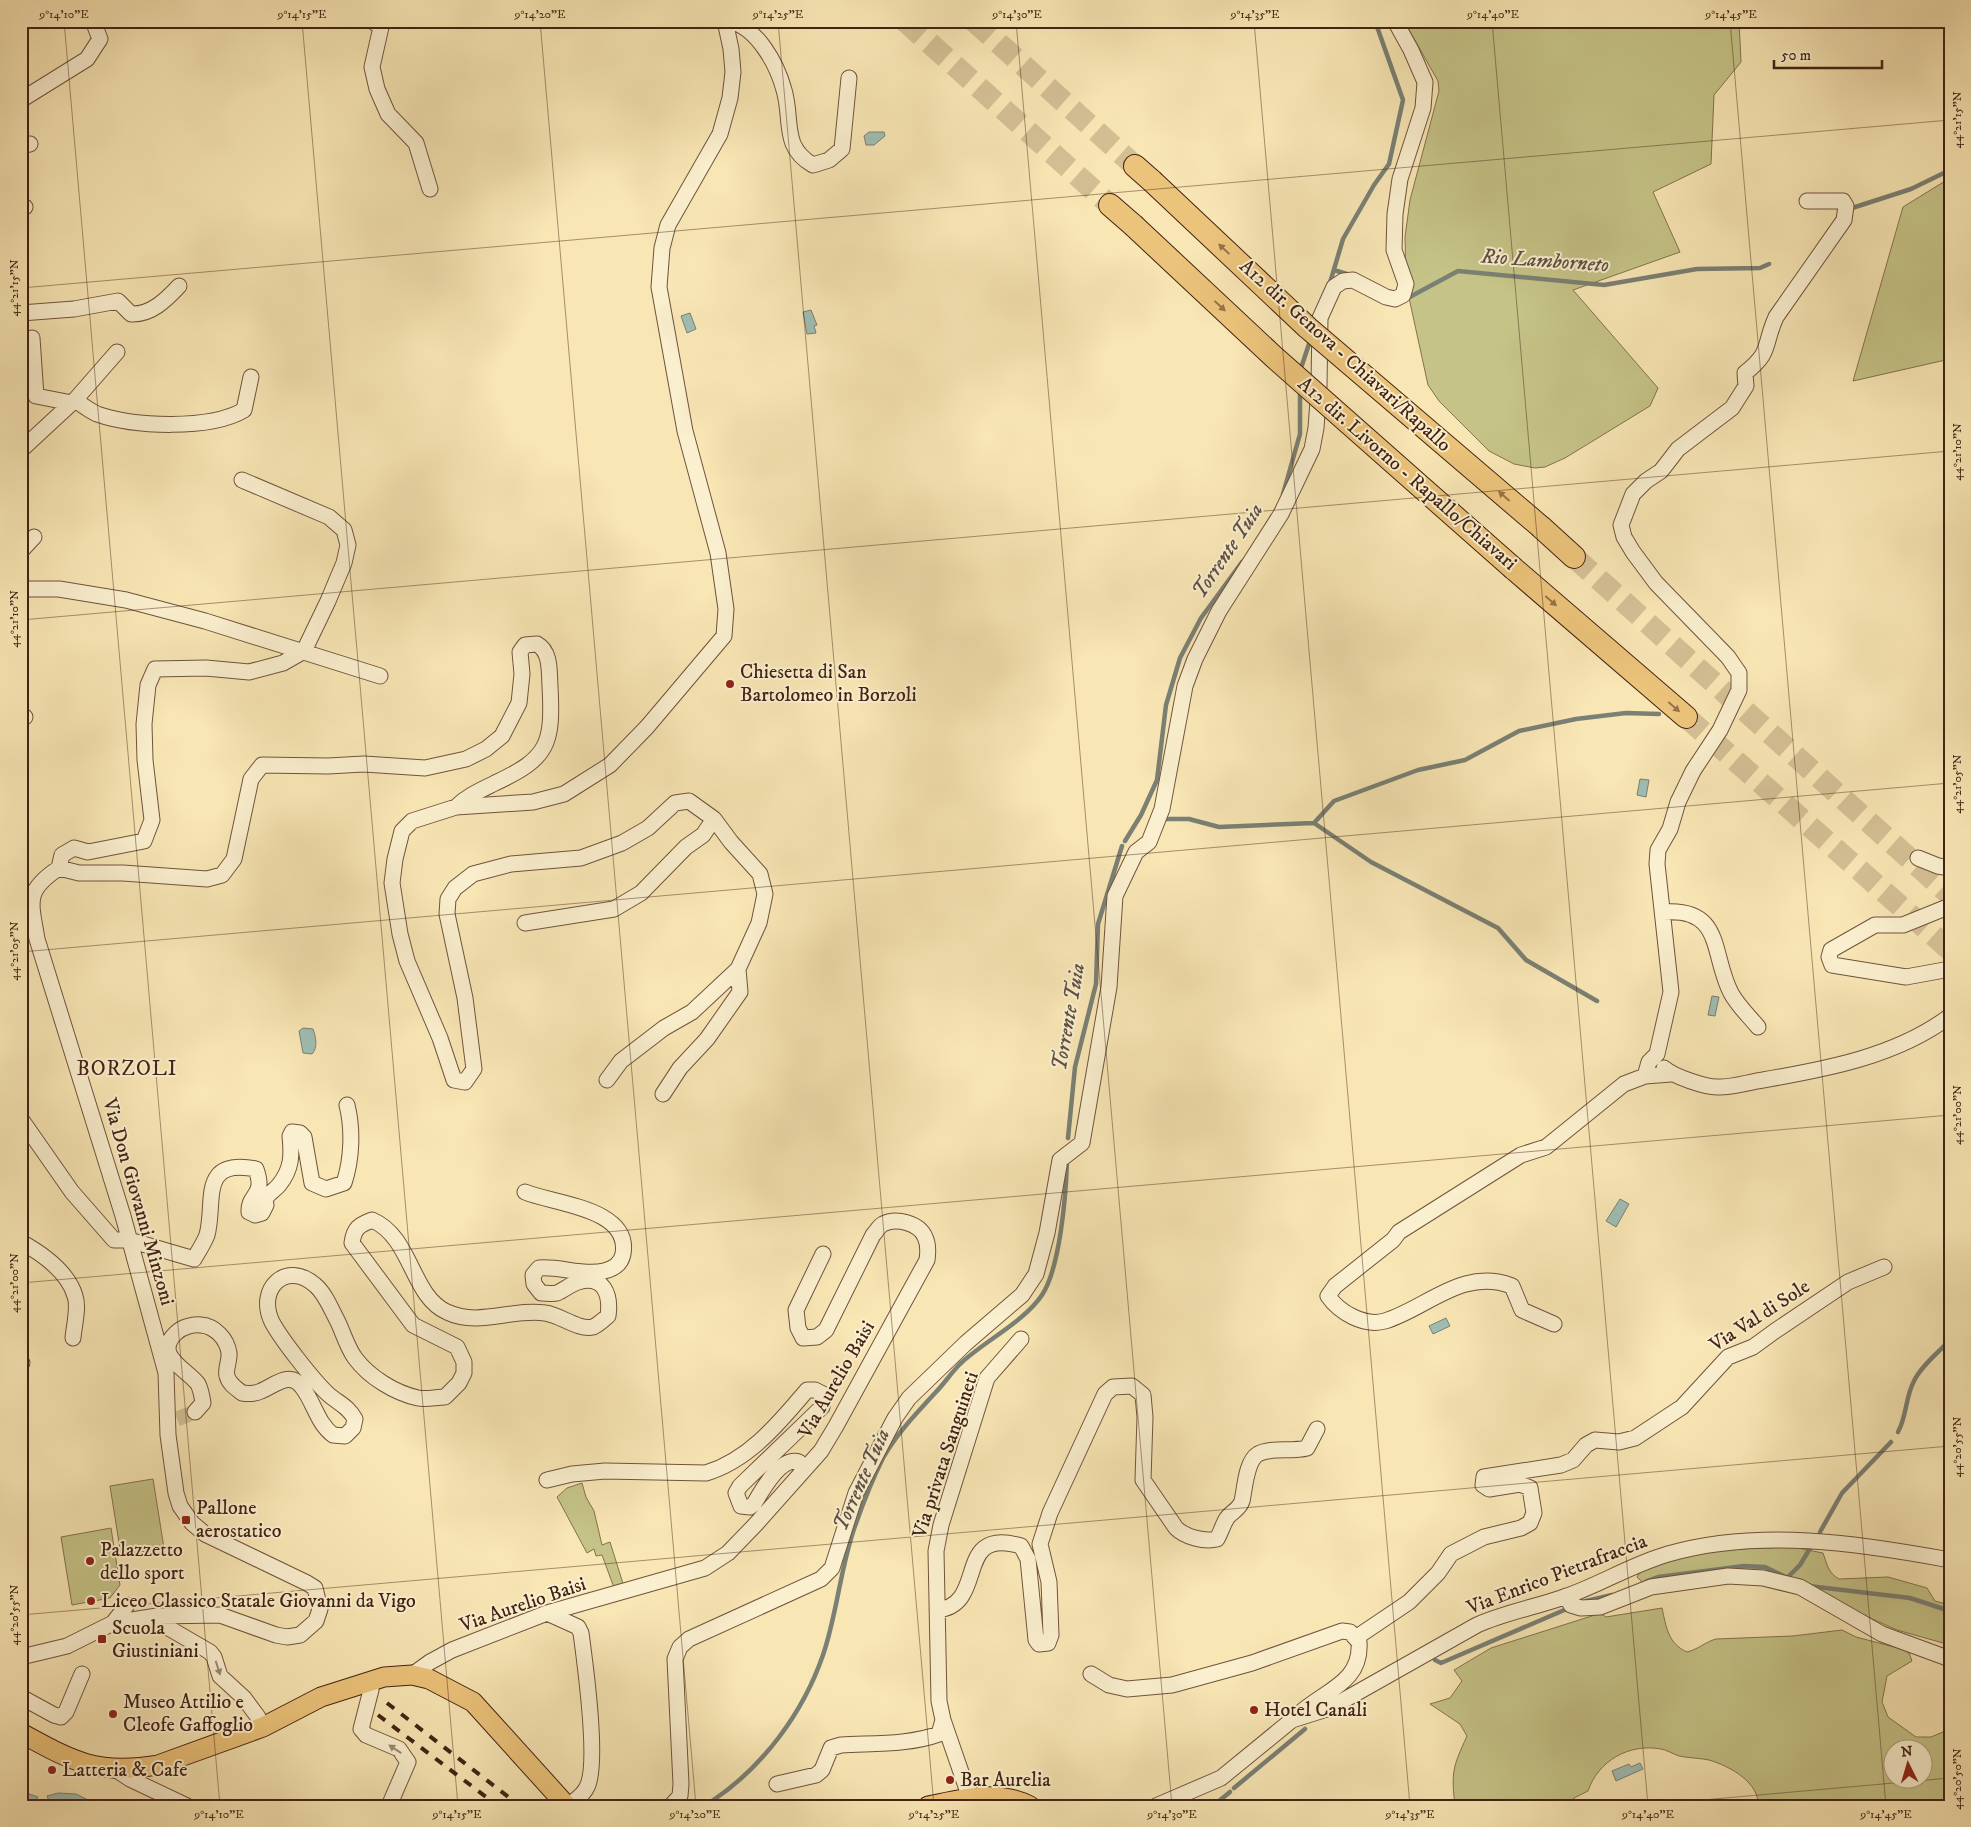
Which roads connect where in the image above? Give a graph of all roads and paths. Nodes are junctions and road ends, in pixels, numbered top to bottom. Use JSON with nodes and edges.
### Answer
{"nodes":[{"id":1,"x":93,"y":21,"type":"edge"},
{"id":2,"x":372,"y":21,"type":"edge"},
{"id":3,"x":727,"y":21,"type":"edge"},
{"id":4,"x":1395,"y":21,"type":"edge"},
{"id":5,"x":849,"y":78,"type":"dead end"},
{"id":6,"x":21,"y":100,"type":"edge"},
{"id":7,"x":1136,"y":166,"type":"tunnel mouth"},
{"id":8,"x":430,"y":189,"type":"dead end"},
{"id":9,"x":1807,"y":200,"type":"dead end"},
{"id":10,"x":1110,"y":205,"type":"tunnel mouth"},
{"id":11,"x":178,"y":286,"type":"dead end"},
{"id":12,"x":21,"y":313,"type":"edge"},
{"id":13,"x":32,"y":338,"type":"dead end"},
{"id":14,"x":117,"y":352,"type":"dead end"},
{"id":15,"x":251,"y":377,"type":"dead end"},
{"id":16,"x":73,"y":402,"type":"junction"},
{"id":17,"x":21,"y":450,"type":"edge"},
{"id":18,"x":242,"y":480,"type":"dead end"},
{"id":19,"x":34,"y":537,"type":"dead end"},
{"id":20,"x":21,"y":551,"type":"edge"},
{"id":21,"x":1574,"y":557,"type":"tunnel mouth"},
{"id":22,"x":21,"y":589,"type":"edge"},
{"id":23,"x":304,"y":651,"type":"junction"},
{"id":24,"x":380,"y":676,"type":"dead end"},
{"id":25,"x":1686,"y":718,"type":"tunnel mouth"},
{"id":26,"x":456,"y":807,"type":"junction"},
{"id":27,"x":714,"y":819,"type":"junction"},
{"id":28,"x":1918,"y":858,"type":"dead end"},
{"id":29,"x":59,"y":868,"type":"junction"},
{"id":30,"x":1950,"y":868,"type":"edge"},
{"id":31,"x":1950,"y":906,"type":"edge"},
{"id":32,"x":1663,"y":912,"type":"junction"},
{"id":33,"x":525,"y":923,"type":"dead end"},
{"id":34,"x":738,"y":969,"type":"junction"},
{"id":35,"x":1950,"y":969,"type":"edge"},
{"id":36,"x":1950,"y":1016,"type":"edge"},
{"id":37,"x":1758,"y":1027,"type":"dead end"},
{"id":38,"x":1657,"y":1054,"type":"junction"},
{"id":39,"x":1671,"y":1074,"type":"junction"},
{"id":40,"x":1645,"y":1076,"type":"junction"},
{"id":41,"x":607,"y":1080,"type":"dead end"},
{"id":42,"x":663,"y":1094,"type":"dead end"},
{"id":43,"x":348,"y":1105,"type":"dead end"},
{"id":44,"x":21,"y":1119,"type":"edge"},
{"id":45,"x":525,"y":1192,"type":"dead end"},
{"id":46,"x":130,"y":1240,"type":"junction"},
{"id":47,"x":21,"y":1242,"type":"edge"},
{"id":48,"x":823,"y":1254,"type":"dead end"},
{"id":49,"x":1884,"y":1267,"type":"dead end"},
{"id":50,"x":1554,"y":1324,"type":"dead end"},
{"id":51,"x":73,"y":1338,"type":"dead end"},
{"id":52,"x":1021,"y":1339,"type":"dead end"},
{"id":53,"x":195,"y":1412,"type":"dead end"},
{"id":54,"x":1317,"y":1428,"type":"dead end"},
{"id":55,"x":803,"y":1471,"type":"junction"},
{"id":56,"x":547,"y":1480,"type":"dead end"},
{"id":57,"x":1950,"y":1560,"type":"edge"},
{"id":58,"x":1566,"y":1596,"type":"junction"},
{"id":59,"x":127,"y":1605,"type":"dead end"},
{"id":60,"x":937,"y":1610,"type":"junction"},
{"id":61,"x":547,"y":1613,"type":"junction"},
{"id":62,"x":157,"y":1616,"type":"junction"},
{"id":63,"x":113,"y":1623,"type":"junction"},
{"id":64,"x":1356,"y":1637,"type":"junction"},
{"id":65,"x":21,"y":1657,"type":"edge"},
{"id":66,"x":1950,"y":1659,"type":"edge"},
{"id":67,"x":82,"y":1674,"type":"dead end"},
{"id":68,"x":1091,"y":1674,"type":"dead end"},
{"id":69,"x":412,"y":1675,"type":"junction"},
{"id":70,"x":370,"y":1682,"type":"junction"},
{"id":71,"x":21,"y":1697,"type":"edge"},
{"id":72,"x":943,"y":1720,"type":"junction"},
{"id":73,"x":1292,"y":1720,"type":"junction"},
{"id":74,"x":263,"y":1727,"type":"junction"},
{"id":75,"x":21,"y":1733,"type":"edge"},
{"id":76,"x":116,"y":1769,"type":"junction"},
{"id":77,"x":777,"y":1784,"type":"dead end"},
{"id":78,"x":970,"y":1798,"type":"junction"},
{"id":79,"x":187,"y":1806,"type":"edge"},
{"id":80,"x":389,"y":1806,"type":"edge"},
{"id":81,"x":568,"y":1806,"type":"edge"},
{"id":82,"x":671,"y":1806,"type":"edge"},
{"id":83,"x":928,"y":1806,"type":"edge"},
{"id":84,"x":1030,"y":1806,"type":"edge"},
{"id":85,"x":1156,"y":1806,"type":"edge"}],
"edges":[{"from":1,"to":6,"type":"street"},
{"from":2,"to":8,"type":"street"},
{"from":3,"to":5,"type":"street"},
{"from":3,"to":26,"type":"street"},
{"from":4,"to":82,"type":"street"},
{"from":21,"to":7,"type":"highway","name":"A12 dir. Genova - Chiavari/Rapallo","one_way":true,"bridge":true},
{"from":9,"to":32,"type":"street"},
{"from":10,"to":25,"type":"highway","name":"A12 dir. Livorno - Rapallo/Chiavari","one_way":true,"bridge":true},
{"from":11,"to":12,"type":"street"},
{"from":13,"to":16,"type":"street"},
{"from":14,"to":16,"type":"street"},
{"from":15,"to":16,"type":"street"},
{"from":16,"to":17,"type":"street"},
{"from":18,"to":23,"type":"street"},
{"from":19,"to":20,"type":"street"},
{"from":22,"to":23,"type":"street"},
{"from":23,"to":24,"type":"street"},
{"from":23,"to":29,"type":"street","name":"Via Don Giovanni Minzoni"},
{"from":26,"to":27,"type":"street"},
{"from":26,"to":29,"type":"street"},
{"from":27,"to":33,"type":"street"},
{"from":27,"to":34,"type":"street"},
{"from":28,"to":30,"type":"street"},
{"from":29,"to":46,"type":"street","name":"Via Don Giovanni Minzoni"},
{"from":31,"to":35,"type":"street"},
{"from":32,"to":37,"type":"street"},
{"from":32,"to":38,"type":"street"},
{"from":34,"to":41,"type":"street"},
{"from":34,"to":42,"type":"street"},
{"from":36,"to":39,"type":"street"},
{"from":38,"to":39,"type":"street"},
{"from":38,"to":40,"type":"street"},
{"from":39,"to":40,"type":"street"},
{"from":40,"to":50,"type":"street"},
{"from":43,"to":46,"type":"street"},
{"from":44,"to":46,"type":"street"},
{"from":45,"to":53,"type":"street"},
{"from":46,"to":62,"type":"street","name":"Via Don Giovanni Minzoni"},
{"from":47,"to":51,"type":"street"},
{"from":48,"to":55,"type":"street","name":"Via Aurelio Baisi"},
{"from":49,"to":64,"type":"street","name":"Via Val di Sole"},
{"from":52,"to":60,"type":"street","name":"Via privata Sanguineti"},
{"from":54,"to":60,"type":"street"},
{"from":55,"to":56,"type":"street"},
{"from":55,"to":61,"type":"street","name":"Via Aurelio Baisi"},
{"from":57,"to":58,"type":"street","name":"Via Enrico Pietrafraccia"},
{"from":58,"to":66,"type":"street"},
{"from":58,"to":73,"type":"street","name":"Via Enrico Pietrafraccia"},
{"from":59,"to":63,"type":"street","name":"Via Don Giovanni Minzoni"},
{"from":60,"to":72,"type":"street","name":"Via privata Sanguineti"},
{"from":61,"to":69,"type":"street","name":"Via Aurelio Baisi"},
{"from":61,"to":81,"type":"street"},
{"from":62,"to":63,"type":"street","name":"Via Don Giovanni Minzoni"},
{"from":62,"to":74,"type":"street","one_way":true},
{"from":63,"to":65,"type":"street","name":"Via Don Giovanni Minzoni"},
{"from":64,"to":68,"type":"street"},
{"from":64,"to":73,"type":"street"},
{"from":67,"to":71,"type":"street"},
{"from":69,"to":70,"type":"main road"},
{"from":69,"to":81,"type":"main road"},
{"from":70,"to":74,"type":"main road"},
{"from":80,"to":70,"type":"street","one_way":true},
{"from":72,"to":77,"type":"street"},
{"from":72,"to":78,"type":"street","name":"Via privata Sanguineti"},
{"from":73,"to":85,"type":"street","name":"Via Enrico Pietrafraccia"},
{"from":74,"to":76,"type":"main road"},
{"from":75,"to":76,"type":"main road"},
{"from":76,"to":79,"type":"street"},
{"from":78,"to":83,"type":"main road"},
{"from":78,"to":84,"type":"main road"}]}
